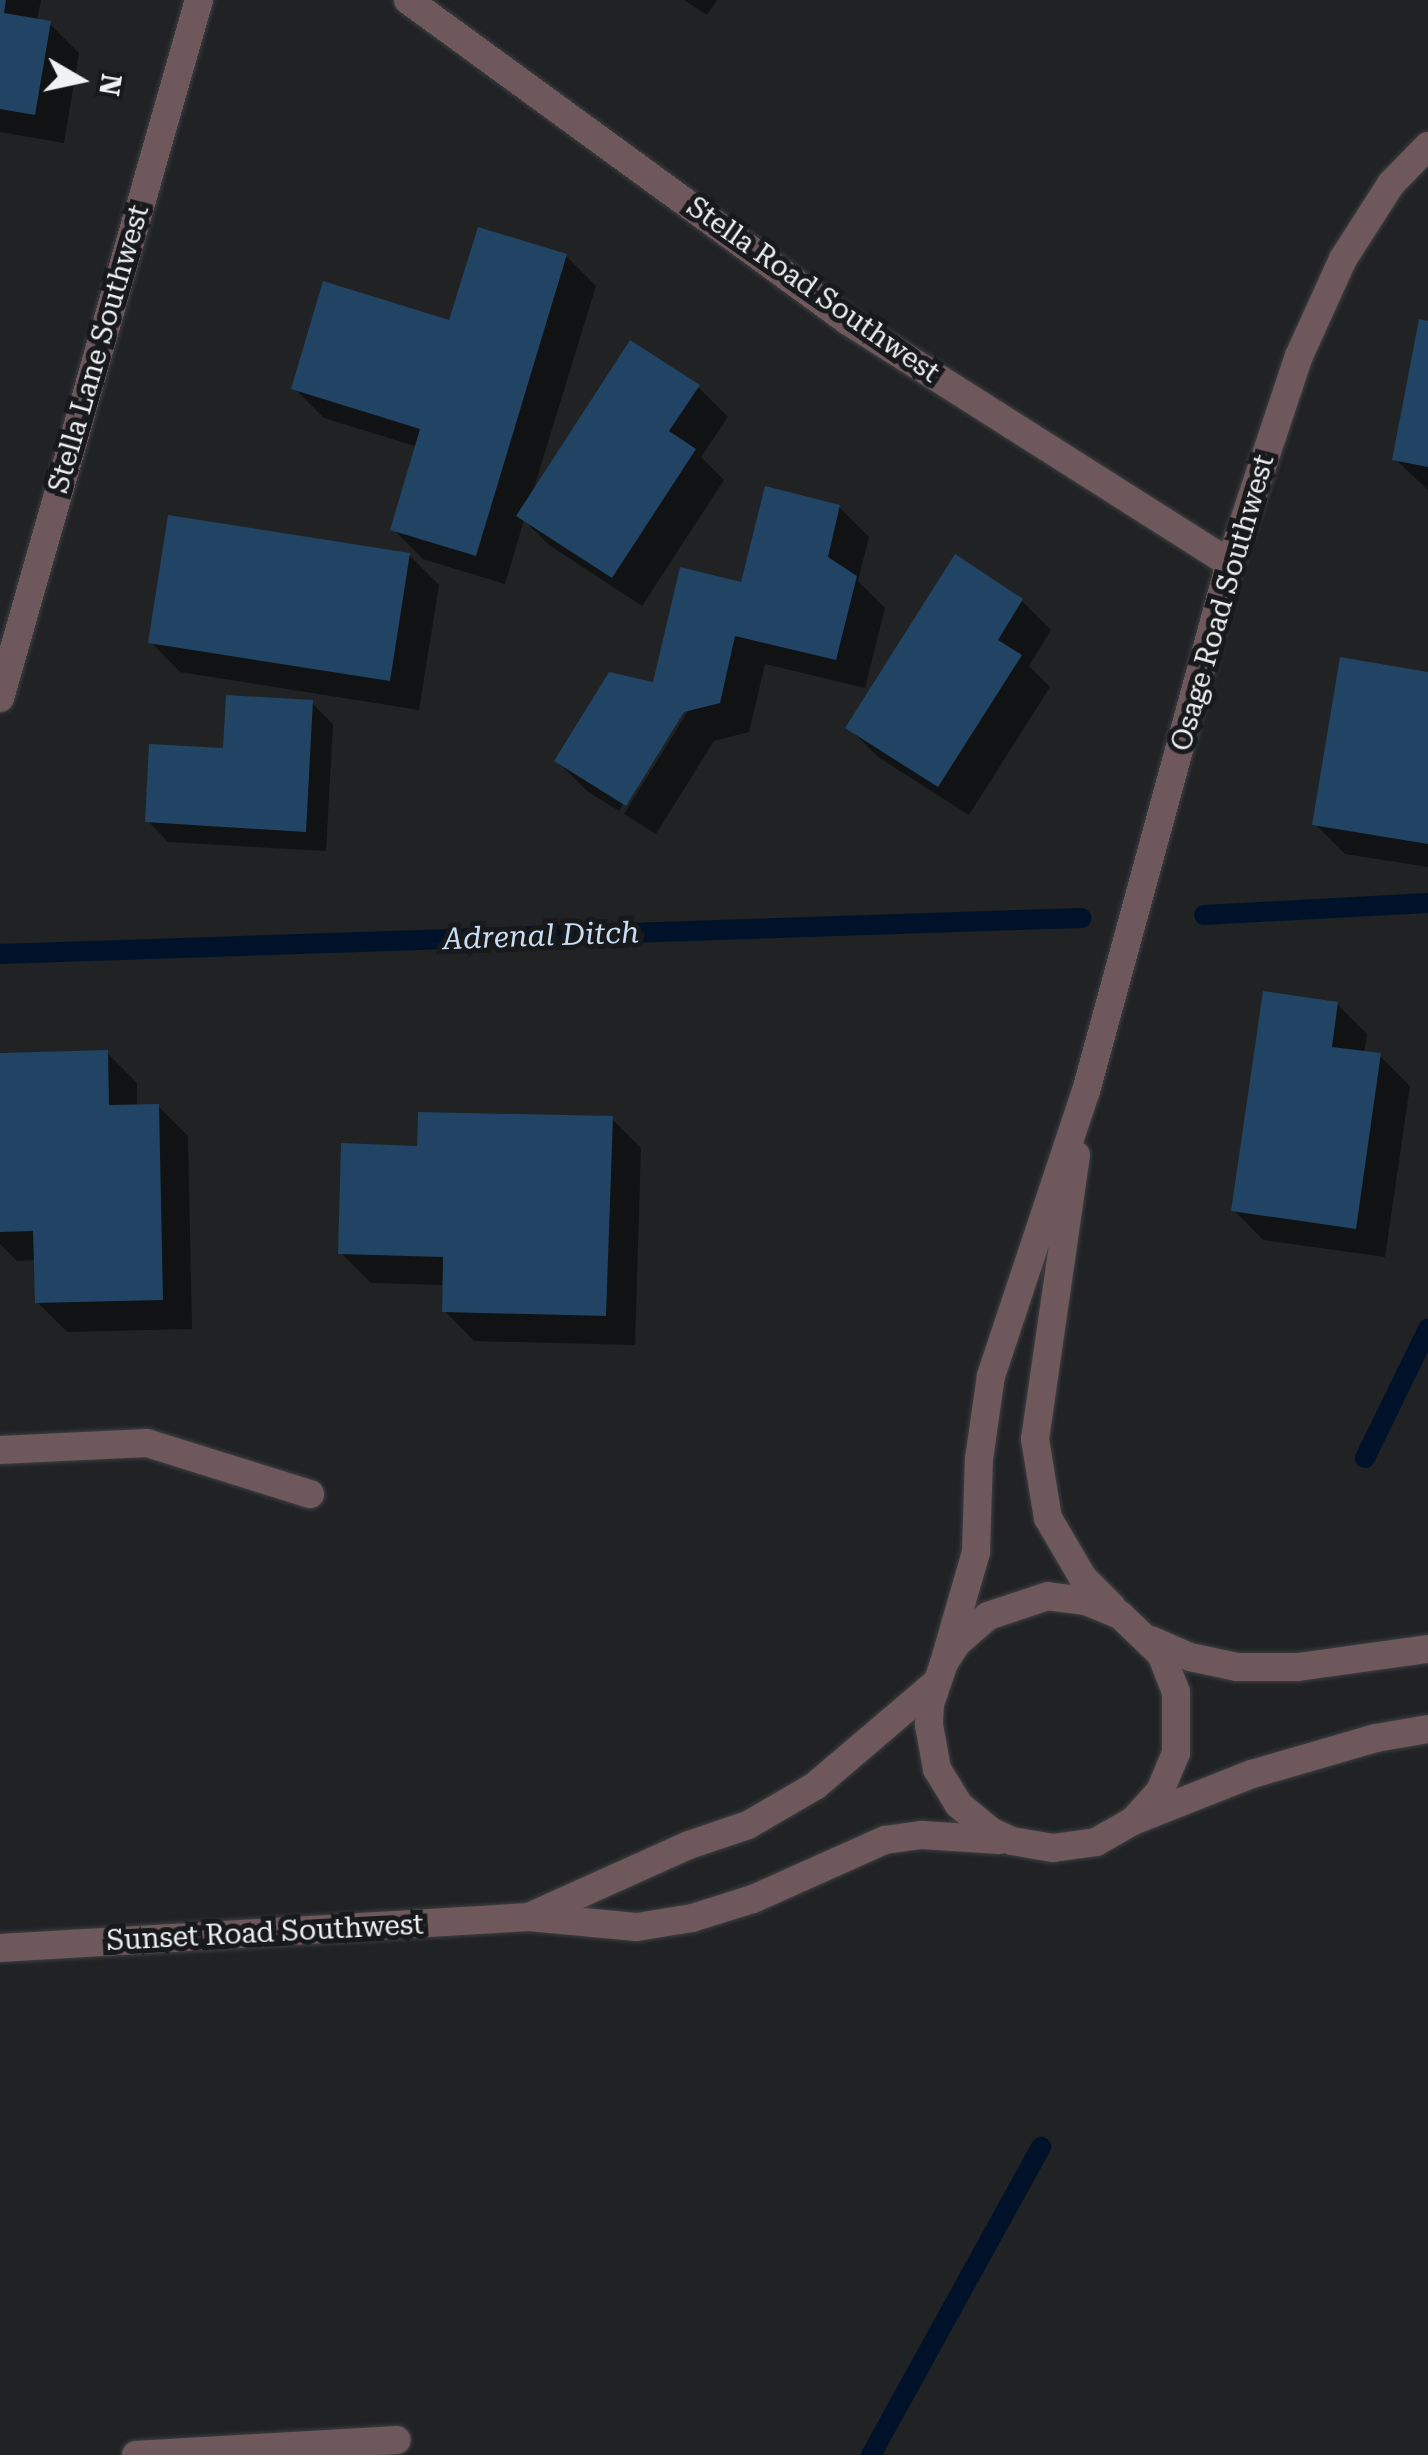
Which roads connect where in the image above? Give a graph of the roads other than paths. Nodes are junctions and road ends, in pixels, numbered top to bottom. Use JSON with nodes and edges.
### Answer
{"nodes":[{"id":1,"x":199,"y":0,"type":"edge"},
{"id":2,"x":408,"y":0,"type":"edge"},
{"id":3,"x":1428,"y":146,"type":"edge"},
{"id":4,"x":1230,"y":563,"type":"junction"},
{"id":5,"x":0,"y":698,"type":"edge"},
{"id":6,"x":1086,"y":1090,"type":"junction"},
{"id":7,"x":0,"y":1450,"type":"edge"},
{"id":8,"x":310,"y":1494,"type":"dead end"},
{"id":9,"x":1120,"y":1615,"type":"junction"},
{"id":10,"x":1148,"y":1638,"type":"junction"},
{"id":11,"x":1428,"y":1650,"type":"edge"},
{"id":12,"x":940,"y":1673,"type":"junction"},
{"id":13,"x":1428,"y":1729,"type":"edge"},
{"id":14,"x":1133,"y":1821,"type":"junction"},
{"id":15,"x":1012,"y":1841,"type":"junction"},
{"id":16,"x":530,"y":1917,"type":"junction"},
{"id":17,"x":0,"y":1948,"type":"edge"},
{"id":18,"x":396,"y":2440,"type":"dead end"},
{"id":19,"x":136,"y":2455,"type":"edge"}],
"edges":[{"from":1,"to":5,"type":"street","name":"Stella Lane Southwest"},
{"from":2,"to":4,"type":"street","name":"Stella Road Southwest"},
{"from":3,"to":4,"type":"street","name":"Osage Road Southwest"},
{"from":4,"to":6,"type":"street","name":"Osage Road Southwest"},
{"from":6,"to":9,"type":"street","name":"Osage Road Southwest"},
{"from":6,"to":12,"type":"street","name":"Osage Road Southwest"},
{"from":7,"to":8,"type":"street"},
{"from":9,"to":10,"type":"street"},
{"from":9,"to":12,"type":"street"},
{"from":10,"to":11,"type":"street"},
{"from":10,"to":14,"type":"street"},
{"from":12,"to":15,"type":"street"},
{"from":12,"to":16,"type":"street","name":"Sunset Road Southwest"},
{"from":13,"to":14,"type":"street"},
{"from":14,"to":15,"type":"street"},
{"from":15,"to":16,"type":"street","name":"Sunset Road Southwest"},
{"from":16,"to":17,"type":"street","name":"Sunset Road Southwest"},
{"from":18,"to":19,"type":"street"}]}
